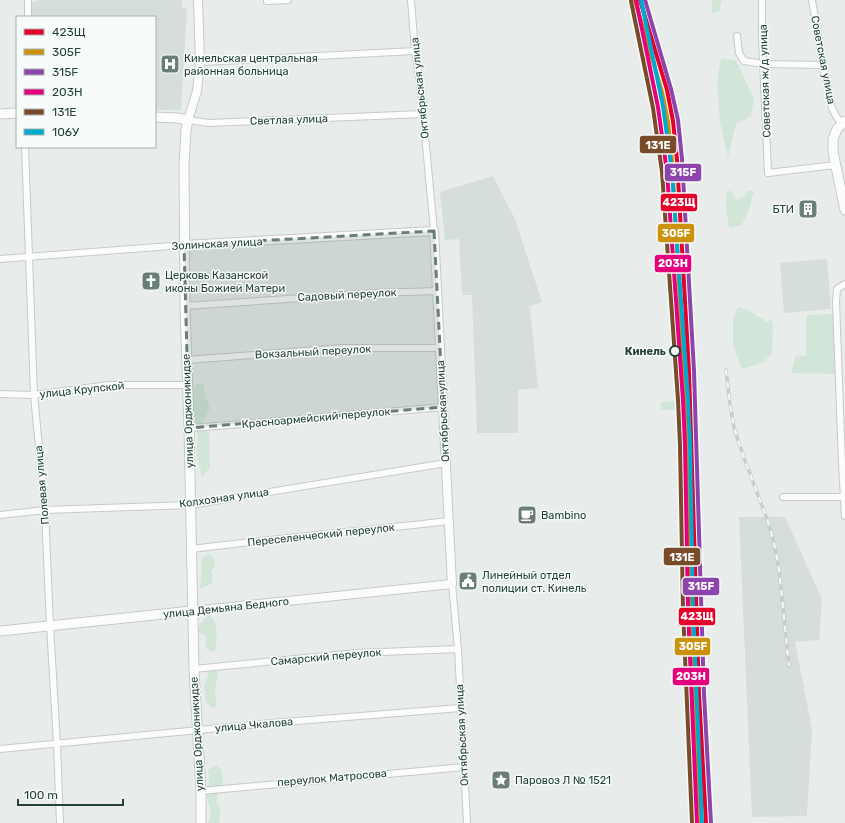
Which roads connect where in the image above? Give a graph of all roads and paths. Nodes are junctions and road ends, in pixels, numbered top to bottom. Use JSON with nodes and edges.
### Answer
{"nodes":[{"id":1,"x":28,"y":0,"type":"edge"},
{"id":2,"x":198,"y":0,"type":"edge"},
{"id":3,"x":288,"y":0,"type":"edge"},
{"id":4,"x":412,"y":0,"type":"edge"},
{"id":5,"x":762,"y":0,"type":"edge"},
{"id":6,"x":812,"y":0,"type":"edge"},
{"id":7,"x":267,"y":1,"type":"edge"},
{"id":8,"x":28,"y":16,"type":"edge"},
{"id":9,"x":736,"y":36,"type":"dead end"},
{"id":10,"x":415,"y":51,"type":"junction"},
{"id":11,"x":200,"y":62,"type":"junction"},
{"id":12,"x":764,"y":64,"type":"junction"},
{"id":13,"x":823,"y":65,"type":"junction"},
{"id":14,"x":0,"y":114,"type":"edge"},
{"id":15,"x":16,"y":114,"type":"edge"},
{"id":16,"x":423,"y":114,"type":"junction"},
{"id":17,"x":156,"y":117,"type":"edge"},
{"id":18,"x":188,"y":120,"type":"junction"},
{"id":19,"x":843,"y":122,"type":"edge"},
{"id":20,"x":25,"y":148,"type":"edge"},
{"id":21,"x":835,"y":165,"type":"junction"},
{"id":22,"x":844,"y":206,"type":"edge"},
{"id":23,"x":434,"y":231,"type":"junction"},
{"id":24,"x":184,"y":245,"type":"junction"},
{"id":25,"x":29,"y":257,"type":"junction"},
{"id":26,"x":0,"y":259,"type":"edge"},
{"id":27,"x":845,"y":284,"type":"edge"},
{"id":28,"x":437,"y":291,"type":"junction"},
{"id":29,"x":185,"y":306,"type":"junction"},
{"id":30,"x":440,"y":348,"type":"junction"},
{"id":31,"x":842,"y":359,"type":"edge"},
{"id":32,"x":187,"y":360,"type":"junction"},
{"id":33,"x":188,"y":385,"type":"junction"},
{"id":34,"x":0,"y":394,"type":"edge"},
{"id":35,"x":34,"y":395,"type":"junction"},
{"id":36,"x":443,"y":407,"type":"junction"},
{"id":37,"x":189,"y":428,"type":"junction"},
{"id":38,"x":446,"y":463,"type":"junction"},
{"id":39,"x":783,"y":497,"type":"dead end"},
{"id":40,"x":844,"y":498,"type":"edge"},
{"id":41,"x":190,"y":505,"type":"junction"},
{"id":42,"x":45,"y":510,"type":"junction"},
{"id":43,"x":0,"y":515,"type":"edge"},
{"id":44,"x":845,"y":516,"type":"edge"},
{"id":45,"x":449,"y":521,"type":"junction"},
{"id":46,"x":192,"y":549,"type":"junction"},
{"id":47,"x":452,"y":584,"type":"junction"},
{"id":48,"x":192,"y":611,"type":"junction"},
{"id":49,"x":50,"y":626,"type":"junction"},
{"id":50,"x":0,"y":631,"type":"edge"},
{"id":51,"x":458,"y":649,"type":"junction"},
{"id":52,"x":194,"y":669,"type":"junction"},
{"id":53,"x":460,"y":708,"type":"junction"},
{"id":54,"x":197,"y":730,"type":"junction"},
{"id":55,"x":57,"y":744,"type":"junction"},
{"id":56,"x":0,"y":749,"type":"edge"},
{"id":57,"x":464,"y":767,"type":"junction"},
{"id":58,"x":200,"y":790,"type":"junction"},
{"id":59,"x":60,"y":823,"type":"edge"},
{"id":60,"x":201,"y":823,"type":"edge"},
{"id":61,"x":467,"y":823,"type":"edge"}],
"edges":[{"from":1,"to":8,"type":"street"},
{"from":2,"to":11,"type":"street","name":"улица Орджоникидзе"},
{"from":3,"to":7,"type":"street"},
{"from":4,"to":10,"type":"street","name":"Октябрьская улица"},
{"from":5,"to":12,"type":"street","name":"Советская ж/д улица"},
{"from":6,"to":13,"type":"street","name":"Советская улица"},
{"from":9,"to":12,"type":"street"},
{"from":10,"to":11,"type":"street"},
{"from":10,"to":16,"type":"street","name":"Октябрьская улица"},
{"from":11,"to":18,"type":"street","name":"улица Орджоникидзе"},
{"from":12,"to":13,"type":"street"},
{"from":12,"to":21,"type":"street","name":"Советская ж/д улица"},
{"from":13,"to":19,"type":"street","name":"Советская улица"},
{"from":14,"to":15,"type":"main road"},
{"from":16,"to":18,"type":"street","name":"Светлая улица"},
{"from":16,"to":23,"type":"street","name":"Октябрьская улица"},
{"from":17,"to":18,"type":"main road","name":"Светлая улица"},
{"from":18,"to":24,"type":"main road","name":"улица Орджоникидзе"},
{"from":19,"to":21,"type":"main road","name":"Советская улица"},
{"from":20,"to":25,"type":"street","name":"Полевая улица"},
{"from":21,"to":22,"type":"main road","name":"Советская улица"},
{"from":23,"to":24,"type":"street","name":"Золинская улица"},
{"from":23,"to":28,"type":"street","name":"Октябрьская улица"},
{"from":24,"to":25,"type":"street","name":"Золинская улица"},
{"from":24,"to":29,"type":"main road","name":"улица Орджоникидзе"},
{"from":25,"to":26,"type":"street","name":"Золинская улица"},
{"from":25,"to":35,"type":"street","name":"Полевая улица"},
{"from":27,"to":31,"type":"street"},
{"from":28,"to":29,"type":"street","name":"Садовый переулок"},
{"from":28,"to":30,"type":"street","name":"Октябрьская улица"},
{"from":29,"to":32,"type":"main road","name":"улица Орджоникидзе"},
{"from":30,"to":32,"type":"street","name":"Вокзальный переулок"},
{"from":30,"to":36,"type":"street","name":"Октябрьская улица"},
{"from":31,"to":40,"type":"street"},
{"from":32,"to":33,"type":"main road","name":"улица Орджоникидзе"},
{"from":33,"to":35,"type":"street","name":"улица Крупской"},
{"from":33,"to":37,"type":"main road","name":"улица Орджоникидзе"},
{"from":34,"to":35,"type":"street","name":"улица Крупской"},
{"from":35,"to":42,"type":"street","name":"Полевая улица"},
{"from":36,"to":37,"type":"street","name":"Красноармейский переулок"},
{"from":36,"to":38,"type":"street","name":"Октябрьская улица"},
{"from":37,"to":41,"type":"main road","name":"улица Орджоникидзе"},
{"from":38,"to":41,"type":"street","name":"Колхозная улица"},
{"from":38,"to":45,"type":"street","name":"Октябрьская улица"},
{"from":39,"to":40,"type":"street"},
{"from":40,"to":44,"type":"street"},
{"from":41,"to":42,"type":"street","name":"Колхозная улица"},
{"from":41,"to":46,"type":"main road","name":"улица Орджоникидзе"},
{"from":42,"to":43,"type":"street","name":"Колхозная улица"},
{"from":42,"to":49,"type":"street","name":"Полевая улица"},
{"from":45,"to":46,"type":"street","name":"Переселенческий переулок"},
{"from":45,"to":47,"type":"street","name":"Октябрьская улица"},
{"from":46,"to":48,"type":"main road","name":"улица Орджоникидзе"},
{"from":47,"to":48,"type":"street","name":"улица Демьяна Бедного"},
{"from":47,"to":51,"type":"street","name":"Октябрьская улица"},
{"from":48,"to":49,"type":"main road","name":"улица Демьяна Бедного"},
{"from":48,"to":52,"type":"main road","name":"улица Орджоникидзе"},
{"from":49,"to":50,"type":"main road","name":"улица Демьяна Бедного"},
{"from":49,"to":55,"type":"street","name":"Полевая улица"},
{"from":51,"to":52,"type":"street","name":"Самарский переулок"},
{"from":51,"to":53,"type":"street","name":"Октябрьская улица"},
{"from":52,"to":54,"type":"main road","name":"улица Орджоникидзе"},
{"from":53,"to":54,"type":"street","name":"улица Чкалова"},
{"from":53,"to":57,"type":"street","name":"Октябрьская улица"},
{"from":54,"to":55,"type":"street","name":"улица Чкалова"},
{"from":54,"to":58,"type":"main road","name":"улица Орджоникидзе"},
{"from":55,"to":56,"type":"street","name":"улица Чкалова"},
{"from":55,"to":59,"type":"street","name":"Полевая улица"},
{"from":57,"to":58,"type":"street","name":"переулок Матросова"},
{"from":57,"to":61,"type":"street","name":"Октябрьская улица"},
{"from":58,"to":60,"type":"main road","name":"улица Орджоникидзе"}]}
